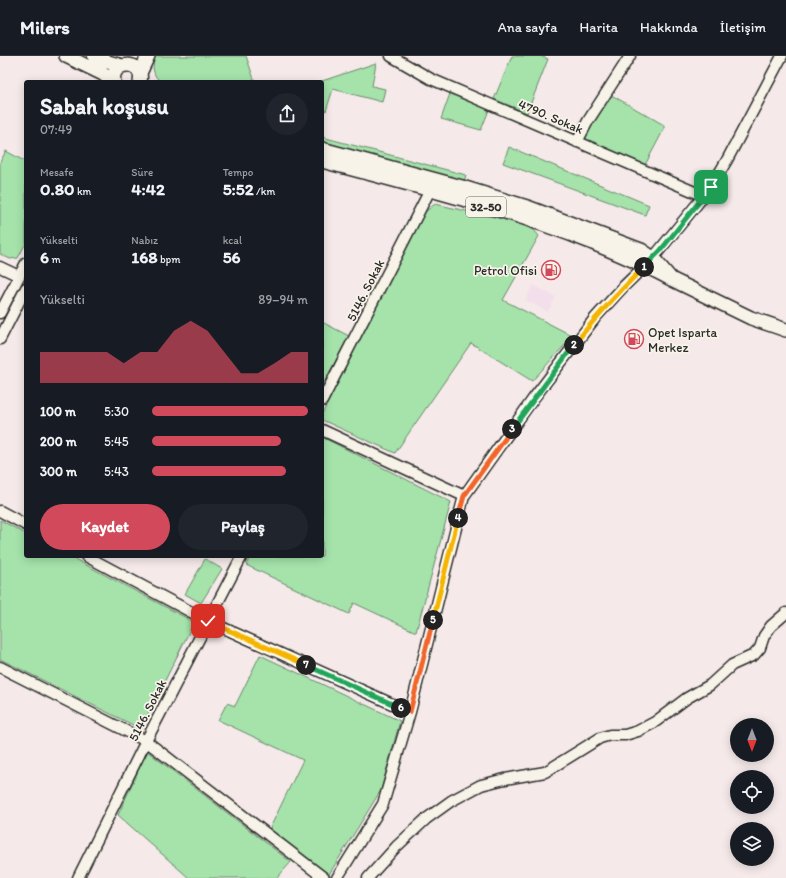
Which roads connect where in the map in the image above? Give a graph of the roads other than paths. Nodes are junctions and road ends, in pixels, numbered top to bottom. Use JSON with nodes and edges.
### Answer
{"nodes":[{"id":1,"x":66,"y":56,"type":"edge"},
{"id":2,"x":94,"y":56,"type":"edge"},
{"id":3,"x":148,"y":56,"type":"edge"},
{"id":4,"x":391,"y":56,"type":"edge"},
{"id":5,"x":630,"y":56,"type":"edge"},
{"id":6,"x":782,"y":56,"type":"edge"},
{"id":7,"x":126,"y":62,"type":"edge"},
{"id":8,"x":143,"y":78,"type":"edge"},
{"id":9,"x":111,"y":80,"type":"edge"},
{"id":10,"x":114,"y":80,"type":"edge"},
{"id":11,"x":578,"y":142,"type":"junction"},
{"id":12,"x":324,"y":150,"type":"edge"},
{"id":13,"x":324,"y":162,"type":"edge"},
{"id":14,"x":430,"y":190,"type":"junction"},
{"id":15,"x":704,"y":196,"type":"junction"},
{"id":16,"x":650,"y":262,"type":"junction"},
{"id":17,"x":24,"y":266,"type":"edge"},
{"id":18,"x":0,"y":267,"type":"edge"},
{"id":19,"x":19,"y":276,"type":"junction"},
{"id":20,"x":24,"y":292,"type":"edge"},
{"id":21,"x":0,"y":313,"type":"edge"},
{"id":22,"x":786,"y":330,"type":"edge"},
{"id":23,"x":0,"y":339,"type":"edge"},
{"id":24,"x":324,"y":397,"type":"edge"},
{"id":25,"x":324,"y":431,"type":"edge"},
{"id":26,"x":464,"y":496,"type":"junction"},
{"id":27,"x":0,"y":511,"type":"edge"},
{"id":28,"x":24,"y":524,"type":"edge"},
{"id":29,"x":90,"y":558,"type":"edge"},
{"id":30,"x":241,"y":558,"type":"edge"},
{"id":31,"x":786,"y":613,"type":"edge"},
{"id":32,"x":208,"y":621,"type":"junction"},
{"id":33,"x":0,"y":667,"type":"edge"},
{"id":34,"x":410,"y":712,"type":"junction"},
{"id":35,"x":146,"y":741,"type":"junction"},
{"id":36,"x":78,"y":878,"type":"edge"},
{"id":37,"x":324,"y":878,"type":"edge"},
{"id":38,"x":337,"y":878,"type":"edge"},
{"id":39,"x":368,"y":878,"type":"edge"}],
"edges":[{"from":1,"to":9,"type":"main road"},
{"from":2,"to":7,"type":"main road"},
{"from":3,"to":8,"type":"main road"},
{"from":4,"to":11,"type":"street","name":"4790. Sokak"},
{"from":5,"to":11,"type":"street"},
{"from":6,"to":15,"type":"street"},
{"from":7,"to":8,"type":"main road"},
{"from":7,"to":10,"type":"main road"},
{"from":11,"to":15,"type":"street","name":"4790. Sokak"},
{"from":12,"to":16,"type":"main road","number":"32-50"},
{"from":13,"to":14,"type":"main road","number":"32-50"},
{"from":14,"to":16,"type":"main road","number":"32-50"},
{"from":14,"to":24,"type":"street","name":"5146. Sokak"},
{"from":15,"to":16,"type":"street"},
{"from":16,"to":22,"type":"main road","number":"32-50"},
{"from":16,"to":26,"type":"street"},
{"from":17,"to":19,"type":"street"},
{"from":18,"to":19,"type":"street"},
{"from":19,"to":21,"type":"street"},
{"from":20,"to":23,"type":"street"},
{"from":25,"to":26,"type":"street"},
{"from":26,"to":34,"type":"street"},
{"from":27,"to":28,"type":"street"},
{"from":29,"to":32,"type":"street"},
{"from":30,"to":32,"type":"street","name":"5146. Sokak"},
{"from":31,"to":39,"type":"street"},
{"from":32,"to":34,"type":"street"},
{"from":32,"to":35,"type":"street","name":"5146. Sokak"},
{"from":33,"to":35,"type":"street"},
{"from":34,"to":38,"type":"street"},
{"from":35,"to":36,"type":"street","name":"5146. Sokak"},
{"from":35,"to":37,"type":"street"}]}
